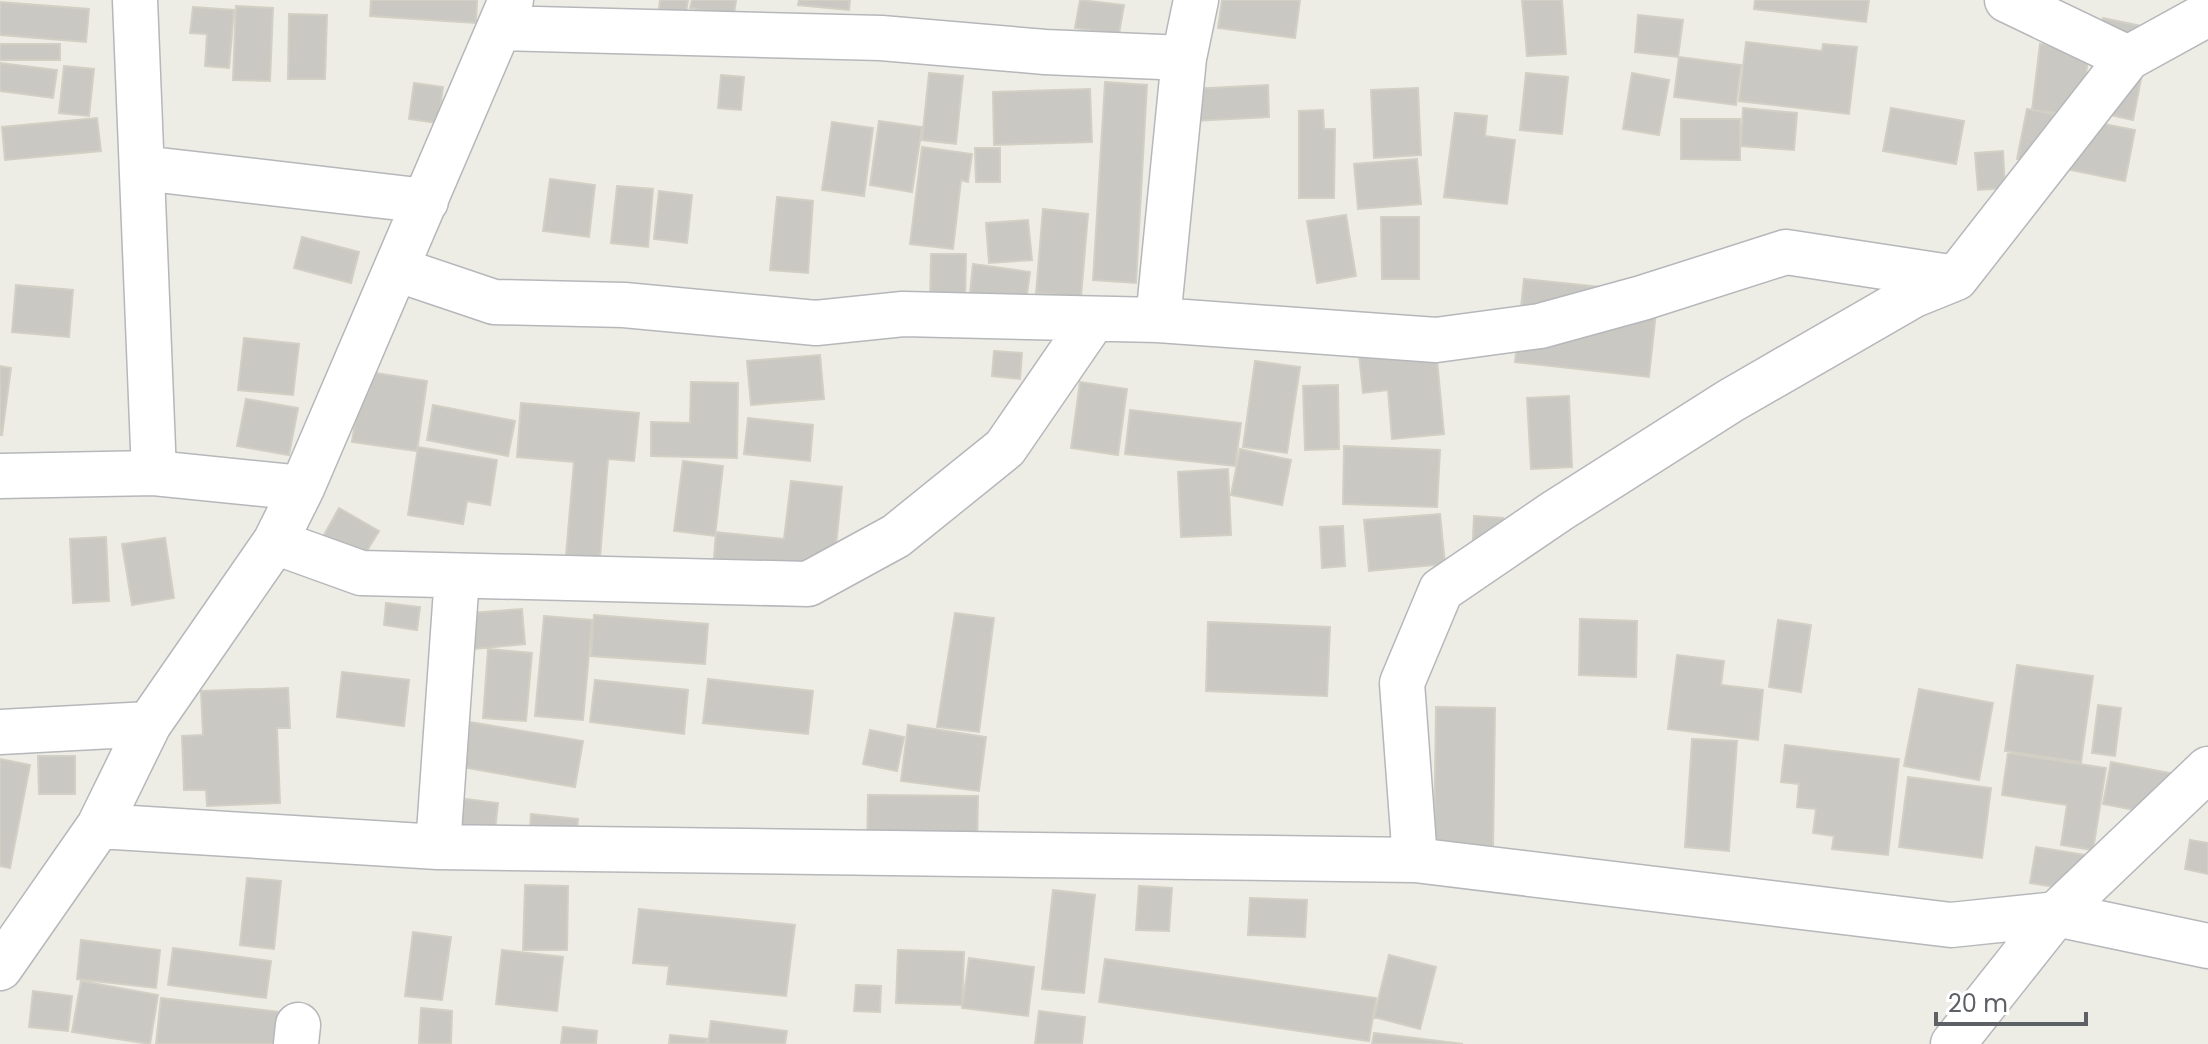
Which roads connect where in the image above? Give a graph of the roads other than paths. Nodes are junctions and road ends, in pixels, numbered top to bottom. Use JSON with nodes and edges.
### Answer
{"nodes":[{"id":1,"x":135,"y":0,"type":"edge"},
{"id":2,"x":1196,"y":0,"type":"edge"},
{"id":3,"x":2007,"y":0,"type":"edge"},
{"id":4,"x":505,"y":14,"type":"edge"},
{"id":5,"x":2208,"y":14,"type":"edge"},
{"id":6,"x":1184,"y":58,"type":"junction"},
{"id":7,"x":2128,"y":58,"type":"junction"},
{"id":8,"x":142,"y":168,"type":"junction"},
{"id":9,"x":426,"y":201,"type":"junction"},
{"id":10,"x":396,"y":269,"type":"junction"},
{"id":11,"x":1956,"y":278,"type":"junction"},
{"id":12,"x":1093,"y":320,"type":"junction"},
{"id":13,"x":1158,"y":320,"type":"junction"},
{"id":14,"x":154,"y":473,"type":"junction"},
{"id":15,"x":0,"y":476,"type":"edge"},
{"id":16,"x":302,"y":488,"type":"junction"},
{"id":17,"x":275,"y":542,"type":"junction"},
{"id":18,"x":457,"y":576,"type":"junction"},
{"id":19,"x":149,"y":724,"type":"junction"},
{"id":20,"x":0,"y":732,"type":"edge"},
{"id":21,"x":2208,"y":769,"type":"edge"},
{"id":22,"x":99,"y":826,"type":"junction"},
{"id":23,"x":438,"y":847,"type":"junction"},
{"id":24,"x":1415,"y":860,"type":"junction"},
{"id":25,"x":2056,"y":914,"type":"junction"},
{"id":26,"x":2208,"y":946,"type":"edge"},
{"id":27,"x":0,"y":968,"type":"edge"},
{"id":28,"x":1953,"y":1044,"type":"edge"}],
"edges":[{"from":1,"to":8,"type":"street"},
{"from":2,"to":6,"type":"street"},
{"from":3,"to":7,"type":"street"},
{"from":4,"to":6,"type":"street"},
{"from":4,"to":9,"type":"street"},
{"from":5,"to":7,"type":"street"},
{"from":6,"to":13,"type":"street"},
{"from":7,"to":11,"type":"street"},
{"from":8,"to":9,"type":"street"},
{"from":8,"to":14,"type":"street"},
{"from":9,"to":10,"type":"street"},
{"from":10,"to":12,"type":"street"},
{"from":10,"to":16,"type":"street"},
{"from":11,"to":13,"type":"street"},
{"from":11,"to":24,"type":"street"},
{"from":12,"to":13,"type":"street"},
{"from":12,"to":18,"type":"street"},
{"from":14,"to":15,"type":"street"},
{"from":14,"to":16,"type":"street"},
{"from":16,"to":17,"type":"street"},
{"from":17,"to":18,"type":"street"},
{"from":17,"to":19,"type":"street"},
{"from":18,"to":23,"type":"street"},
{"from":19,"to":20,"type":"street"},
{"from":19,"to":22,"type":"street"},
{"from":21,"to":25,"type":"street"},
{"from":22,"to":23,"type":"street"},
{"from":22,"to":27,"type":"street"},
{"from":23,"to":24,"type":"street"},
{"from":24,"to":25,"type":"street"},
{"from":25,"to":26,"type":"street"},
{"from":25,"to":28,"type":"street"}]}
